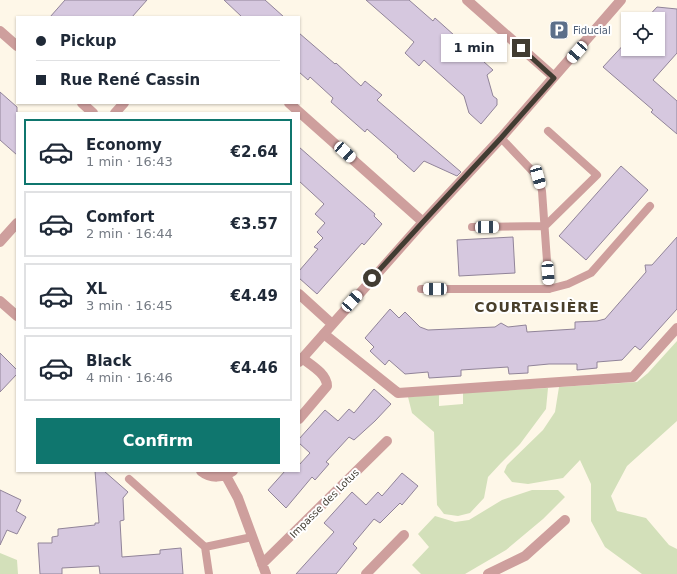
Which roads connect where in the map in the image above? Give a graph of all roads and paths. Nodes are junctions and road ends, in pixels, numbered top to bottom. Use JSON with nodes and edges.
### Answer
{"nodes":[{"id":1,"x":467,"y":0,"type":"edge"},
{"id":2,"x":621,"y":0,"type":"edge"},
{"id":3,"x":0,"y":31,"type":"edge"},
{"id":4,"x":16,"y":45,"type":"edge"},
{"id":5,"x":554,"y":78,"type":"junction"},
{"id":6,"x":83,"y":104,"type":"edge"},
{"id":7,"x":123,"y":104,"type":"edge"},
{"id":8,"x":290,"y":104,"type":"edge"},
{"id":9,"x":92,"y":112,"type":"edge"},
{"id":10,"x":116,"y":112,"type":"edge"},
{"id":11,"x":299,"y":112,"type":"edge"},
{"id":12,"x":300,"y":113,"type":"edge"},
{"id":13,"x":548,"y":131,"type":"dead end"},
{"id":14,"x":501,"y":138,"type":"junction"},
{"id":15,"x":650,"y":206,"type":"dead end"},
{"id":16,"x":423,"y":222,"type":"junction"},
{"id":17,"x":16,"y":224,"type":"edge"},
{"id":18,"x":545,"y":226,"type":"junction"},
{"id":19,"x":472,"y":227,"type":"dead end"},
{"id":20,"x":0,"y":242,"type":"edge"},
{"id":21,"x":421,"y":289,"type":"dead end"},
{"id":22,"x":549,"y":289,"type":"junction"},
{"id":23,"x":300,"y":295,"type":"edge"},
{"id":24,"x":0,"y":302,"type":"edge"},
{"id":25,"x":16,"y":315,"type":"edge"},
{"id":26,"x":332,"y":324,"type":"junction"},
{"id":27,"x":677,"y":328,"type":"edge"},
{"id":28,"x":324,"y":334,"type":"junction"},
{"id":29,"x":301,"y":360,"type":"edge"},
{"id":30,"x":300,"y":418,"type":"edge"},
{"id":31,"x":387,"y":441,"type":"dead end"},
{"id":32,"x":203,"y":472,"type":"edge"},
{"id":33,"x":229,"y":473,"type":"edge"},
{"id":34,"x":129,"y":479,"type":"dead end"},
{"id":35,"x":565,"y":520,"type":"dead end"},
{"id":36,"x":404,"y":535,"type":"dead end"},
{"id":37,"x":252,"y":537,"type":"junction"},
{"id":38,"x":205,"y":547,"type":"junction"},
{"id":39,"x":262,"y":564,"type":"junction"},
{"id":40,"x":209,"y":574,"type":"edge"},
{"id":41,"x":266,"y":574,"type":"edge"},
{"id":42,"x":366,"y":574,"type":"edge"},
{"id":43,"x":488,"y":574,"type":"edge"}],
"edges":[{"from":1,"to":5,"type":"street"},
{"from":2,"to":5,"type":"street"},
{"from":3,"to":4,"type":"street"},
{"from":5,"to":14,"type":"street"},
{"from":6,"to":9,"type":"street"},
{"from":7,"to":10,"type":"street"},
{"from":8,"to":11,"type":"street"},
{"from":12,"to":16,"type":"street"},
{"from":13,"to":18,"type":"lane"},
{"from":14,"to":16,"type":"street"},
{"from":14,"to":18,"type":"lane"},
{"from":15,"to":22,"type":"lane"},
{"from":16,"to":26,"type":"street"},
{"from":17,"to":20,"type":"street"},
{"from":18,"to":19,"type":"lane"},
{"from":18,"to":22,"type":"lane"},
{"from":21,"to":22,"type":"lane"},
{"from":23,"to":26,"type":"street"},
{"from":24,"to":25,"type":"street"},
{"from":26,"to":28,"type":"street"},
{"from":27,"to":28,"type":"street"},
{"from":28,"to":29,"type":"street"},
{"from":29,"to":30,"type":"street"},
{"from":31,"to":39,"type":"street","name":"Impasse des Lotus"},
{"from":32,"to":33,"type":"street"},
{"from":33,"to":37,"type":"street"},
{"from":34,"to":38,"type":"lane"},
{"from":35,"to":43,"type":"street"},
{"from":36,"to":42,"type":"street"},
{"from":37,"to":38,"type":"lane"},
{"from":37,"to":39,"type":"street"},
{"from":38,"to":40,"type":"lane"},
{"from":39,"to":41,"type":"street"}]}
